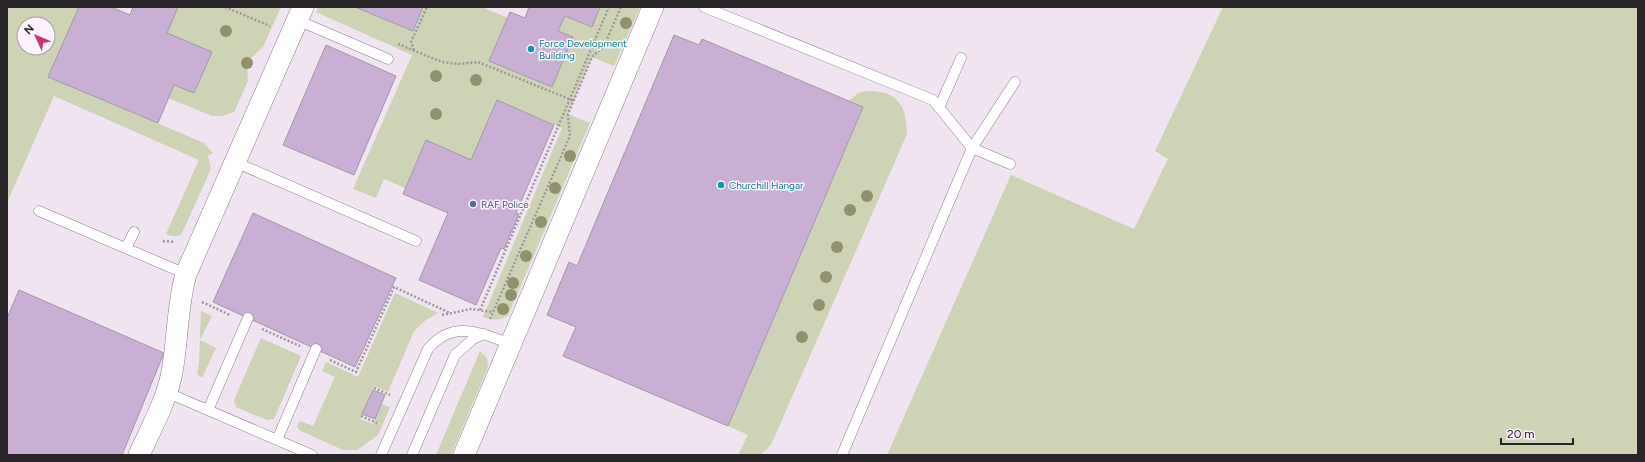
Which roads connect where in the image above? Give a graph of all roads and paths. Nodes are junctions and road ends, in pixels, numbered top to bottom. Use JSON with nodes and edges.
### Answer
{"nodes":[{"id":1,"x":225,"y":7,"type":"edge"},
{"id":2,"x":427,"y":7,"type":"edge"},
{"id":3,"x":609,"y":7,"type":"edge"},
{"id":4,"x":621,"y":7,"type":"edge"},
{"id":5,"x":653,"y":7,"type":"edge"},
{"id":6,"x":704,"y":7,"type":"edge"},
{"id":7,"x":300,"y":14,"type":"edge"},
{"id":8,"x":274,"y":28,"type":"dead end"},
{"id":9,"x":393,"y":41,"type":"dead end"},
{"id":10,"x":414,"y":50,"type":"junction"},
{"id":11,"x":961,"y":58,"type":"dead end"},
{"id":12,"x":388,"y":59,"type":"dead end"},
{"id":13,"x":1015,"y":82,"type":"dead end"},
{"id":14,"x":570,"y":99,"type":"junction"},
{"id":15,"x":574,"y":101,"type":"junction"},
{"id":16,"x":939,"y":108,"type":"junction"},
{"id":17,"x":972,"y":148,"type":"junction"},
{"id":18,"x":235,"y":162,"type":"junction"},
{"id":19,"x":1010,"y":164,"type":"dead end"},
{"id":20,"x":39,"y":210,"type":"dead end"},
{"id":21,"x":134,"y":232,"type":"dead end"},
{"id":22,"x":416,"y":241,"type":"dead end"},
{"id":23,"x":126,"y":248,"type":"junction"},
{"id":24,"x":186,"y":274,"type":"junction"},
{"id":25,"x":198,"y":300,"type":"dead end"},
{"id":26,"x":480,"y":310,"type":"dead end"},
{"id":27,"x":493,"y":312,"type":"dead end"},
{"id":28,"x":450,"y":313,"type":"dead end"},
{"id":29,"x":247,"y":320,"type":"junction"},
{"id":30,"x":484,"y":334,"type":"junction"},
{"id":31,"x":511,"y":344,"type":"junction"},
{"id":32,"x":316,"y":351,"type":"junction"},
{"id":33,"x":374,"y":388,"type":"dead end"},
{"id":34,"x":166,"y":392,"type":"junction"},
{"id":35,"x":392,"y":396,"type":"dead end"},
{"id":36,"x":208,"y":410,"type":"junction"},
{"id":37,"x":361,"y":416,"type":"dead end"},
{"id":38,"x":382,"y":425,"type":"dead end"},
{"id":39,"x":277,"y":440,"type":"junction"},
{"id":40,"x":139,"y":455,"type":"edge"},
{"id":41,"x":312,"y":455,"type":"edge"},
{"id":42,"x":381,"y":455,"type":"edge"},
{"id":43,"x":412,"y":455,"type":"edge"},
{"id":44,"x":464,"y":455,"type":"edge"},
{"id":45,"x":842,"y":455,"type":"edge"}],
"edges":[{"from":1,"to":8,"type":"path"},
{"from":2,"to":10,"type":"path"},
{"from":3,"to":14,"type":"path"},
{"from":4,"to":15,"type":"path"},
{"from":5,"to":31,"type":"street"},
{"from":6,"to":16,"type":"lane"},
{"from":7,"to":12,"type":"lane"},
{"from":7,"to":18,"type":"street"},
{"from":9,"to":10,"type":"path"},
{"from":10,"to":14,"type":"path"},
{"from":11,"to":16,"type":"lane"},
{"from":13,"to":17,"type":"lane"},
{"from":14,"to":15,"type":"path"},
{"from":14,"to":26,"type":"path"},
{"from":15,"to":27,"type":"path"},
{"from":16,"to":17,"type":"lane"},
{"from":17,"to":19,"type":"lane"},
{"from":17,"to":45,"type":"lane"},
{"from":18,"to":22,"type":"lane"},
{"from":18,"to":24,"type":"street"},
{"from":20,"to":23,"type":"lane"},
{"from":21,"to":23,"type":"lane"},
{"from":23,"to":24,"type":"lane"},
{"from":24,"to":34,"type":"street"},
{"from":25,"to":29,"type":"path"},
{"from":28,"to":32,"type":"path"},
{"from":29,"to":32,"type":"path"},
{"from":29,"to":36,"type":"lane"},
{"from":30,"to":31,"type":"lane"},
{"from":30,"to":42,"type":"lane"},
{"from":30,"to":43,"type":"lane"},
{"from":31,"to":44,"type":"street"},
{"from":32,"to":39,"type":"lane"},
{"from":33,"to":35,"type":"path"},
{"from":34,"to":36,"type":"lane"},
{"from":34,"to":40,"type":"street"},
{"from":36,"to":39,"type":"lane"},
{"from":37,"to":38,"type":"path"},
{"from":39,"to":41,"type":"lane"}]}
